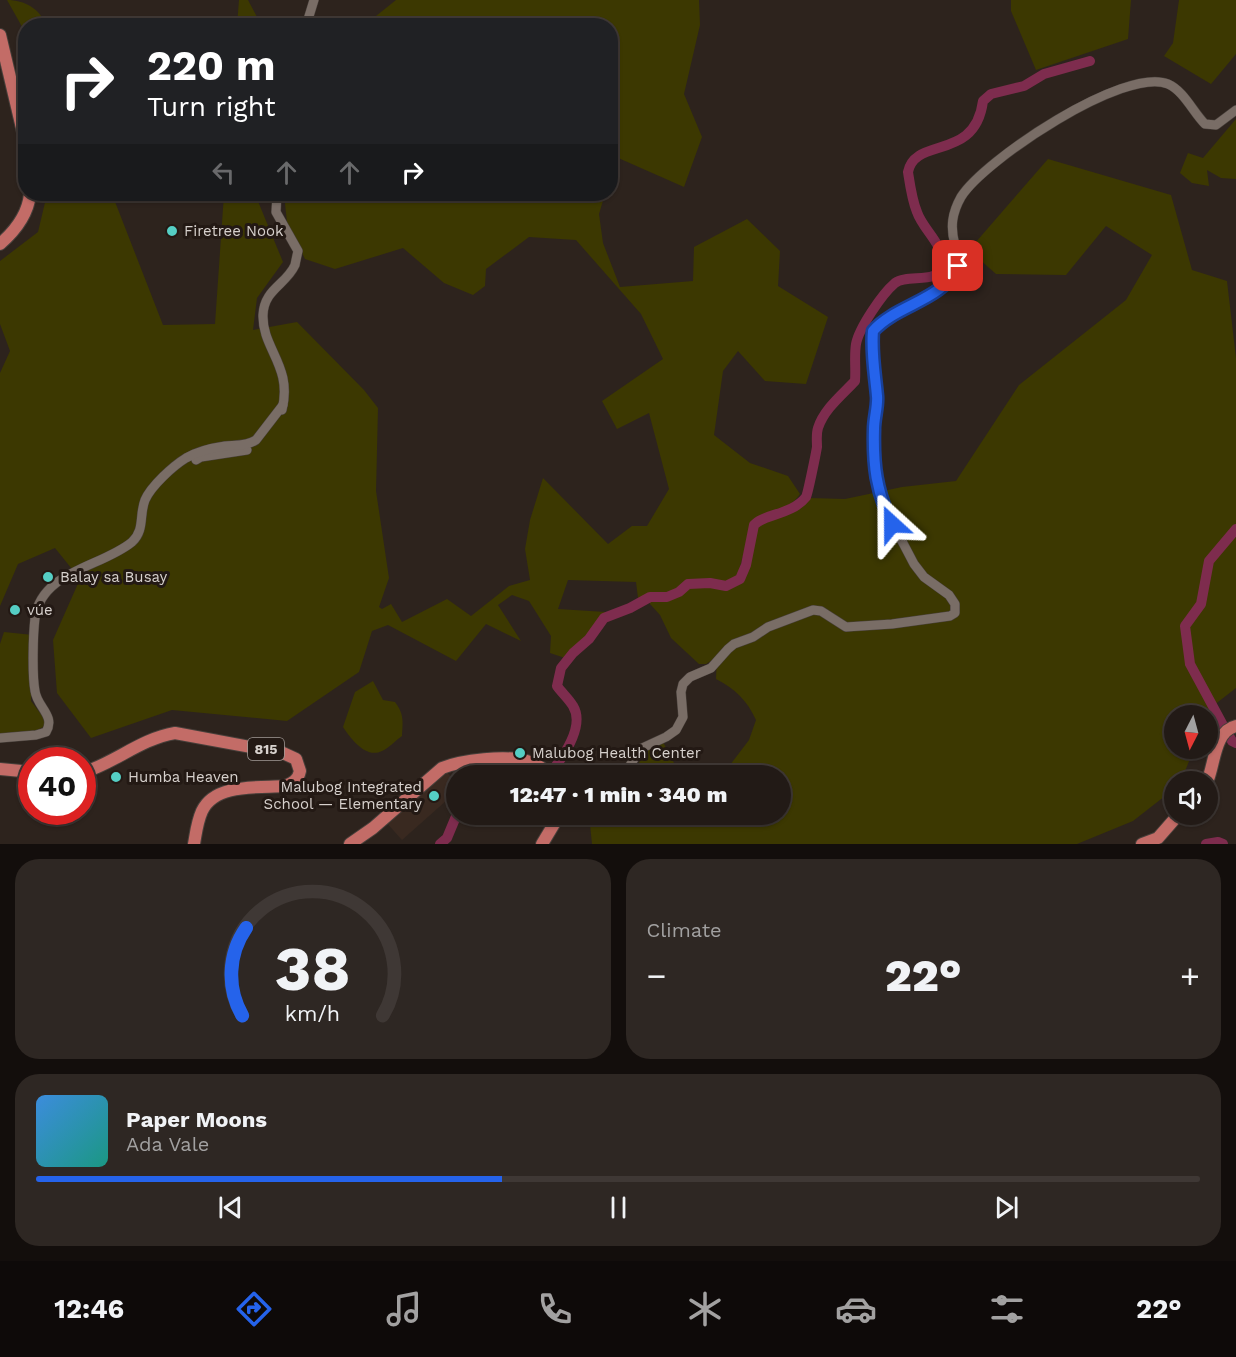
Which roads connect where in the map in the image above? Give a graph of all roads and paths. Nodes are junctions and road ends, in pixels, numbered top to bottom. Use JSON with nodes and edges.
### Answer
{"nodes":[{"id":1,"x":314,"y":0,"type":"edge"},
{"id":2,"x":308,"y":18,"type":"edge"},
{"id":3,"x":0,"y":35,"type":"edge"},
{"id":4,"x":1236,"y":110,"type":"edge"},
{"id":5,"x":18,"y":111,"type":"edge"},
{"id":6,"x":29,"y":201,"type":"edge"},
{"id":7,"x":277,"y":201,"type":"edge"},
{"id":8,"x":0,"y":244,"type":"edge"},
{"id":9,"x":1236,"y":726,"type":"edge"},
{"id":10,"x":0,"y":738,"type":"edge"},
{"id":11,"x":452,"y":765,"type":"edge"},
{"id":12,"x":535,"y":765,"type":"edge"},
{"id":13,"x":630,"y":765,"type":"edge"},
{"id":14,"x":96,"y":767,"type":"edge"},
{"id":15,"x":446,"y":767,"type":"edge"},
{"id":16,"x":0,"y":769,"type":"edge"},
{"id":17,"x":18,"y":771,"type":"edge"},
{"id":18,"x":1210,"y":771,"type":"edge"},
{"id":19,"x":554,"y":825,"type":"edge"},
{"id":20,"x":1169,"y":825,"type":"edge"},
{"id":21,"x":194,"y":844,"type":"edge"},
{"id":22,"x":350,"y":844,"type":"edge"},
{"id":23,"x":542,"y":844,"type":"edge"},
{"id":24,"x":1142,"y":844,"type":"edge"}],
"edges":[{"from":1,"to":2,"type":"street"},
{"from":3,"to":5,"type":"main road"},
{"from":4,"to":13,"type":"street"},
{"from":6,"to":8,"type":"main road"},
{"from":7,"to":10,"type":"street"},
{"from":9,"to":18,"type":"main road"},
{"from":11,"to":12,"type":"main road"},
{"from":14,"to":21,"type":"main road","number":"815"},
{"from":15,"to":22,"type":"main road"},
{"from":16,"to":17,"type":"main road"},
{"from":19,"to":23,"type":"main road"},
{"from":20,"to":24,"type":"main road"}]}
